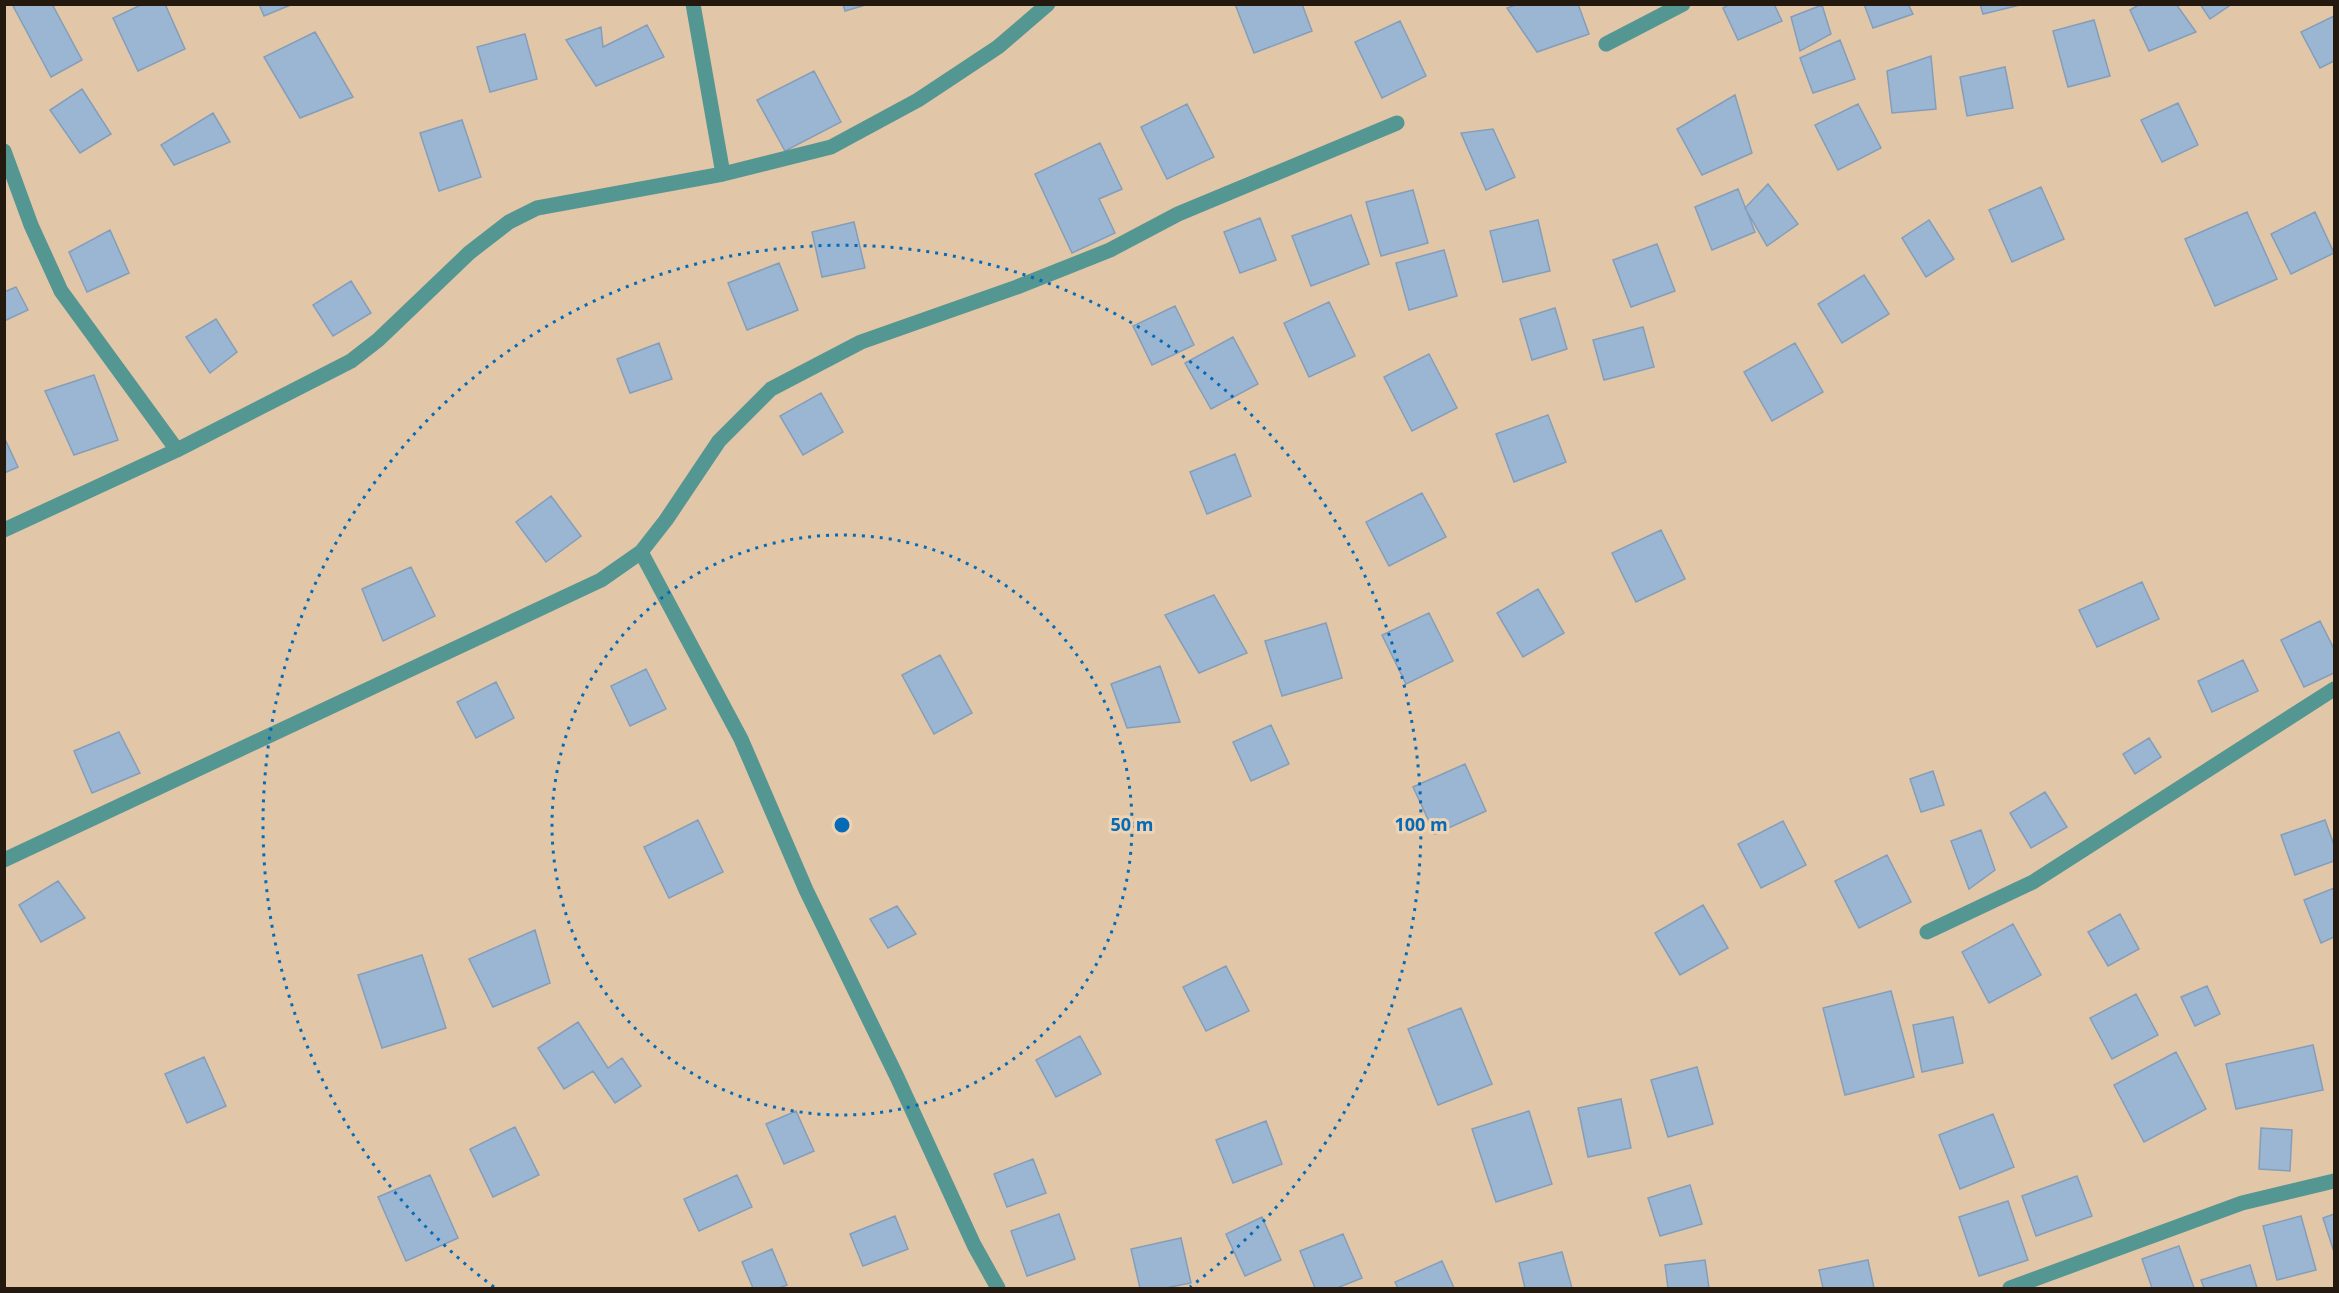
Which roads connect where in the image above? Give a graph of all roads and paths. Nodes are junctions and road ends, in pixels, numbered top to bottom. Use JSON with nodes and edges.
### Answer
{"nodes":[{"id":1,"x":693,"y":4,"type":"edge"},
{"id":2,"x":1047,"y":4,"type":"edge"},
{"id":3,"x":1683,"y":4,"type":"edge"},
{"id":4,"x":1606,"y":44,"type":"dead end"},
{"id":5,"x":1397,"y":123,"type":"dead end"},
{"id":6,"x":4,"y":151,"type":"edge"},
{"id":7,"x":723,"y":174,"type":"junction"},
{"id":8,"x":177,"y":450,"type":"junction"},
{"id":9,"x":4,"y":530,"type":"edge"},
{"id":10,"x":641,"y":552,"type":"junction"},
{"id":11,"x":2334,"y":689,"type":"edge"},
{"id":12,"x":4,"y":860,"type":"edge"},
{"id":13,"x":1927,"y":932,"type":"dead end"},
{"id":14,"x":2334,"y":1181,"type":"edge"},
{"id":15,"x":998,"y":1288,"type":"edge"},
{"id":16,"x":2010,"y":1288,"type":"edge"}],
"edges":[{"from":1,"to":7,"type":"street"},
{"from":2,"to":7,"type":"street"},
{"from":3,"to":4,"type":"street"},
{"from":5,"to":10,"type":"street"},
{"from":6,"to":8,"type":"street"},
{"from":7,"to":8,"type":"street"},
{"from":8,"to":9,"type":"street"},
{"from":10,"to":12,"type":"street"},
{"from":10,"to":15,"type":"street"},
{"from":11,"to":13,"type":"street"},
{"from":14,"to":16,"type":"street"}]}
